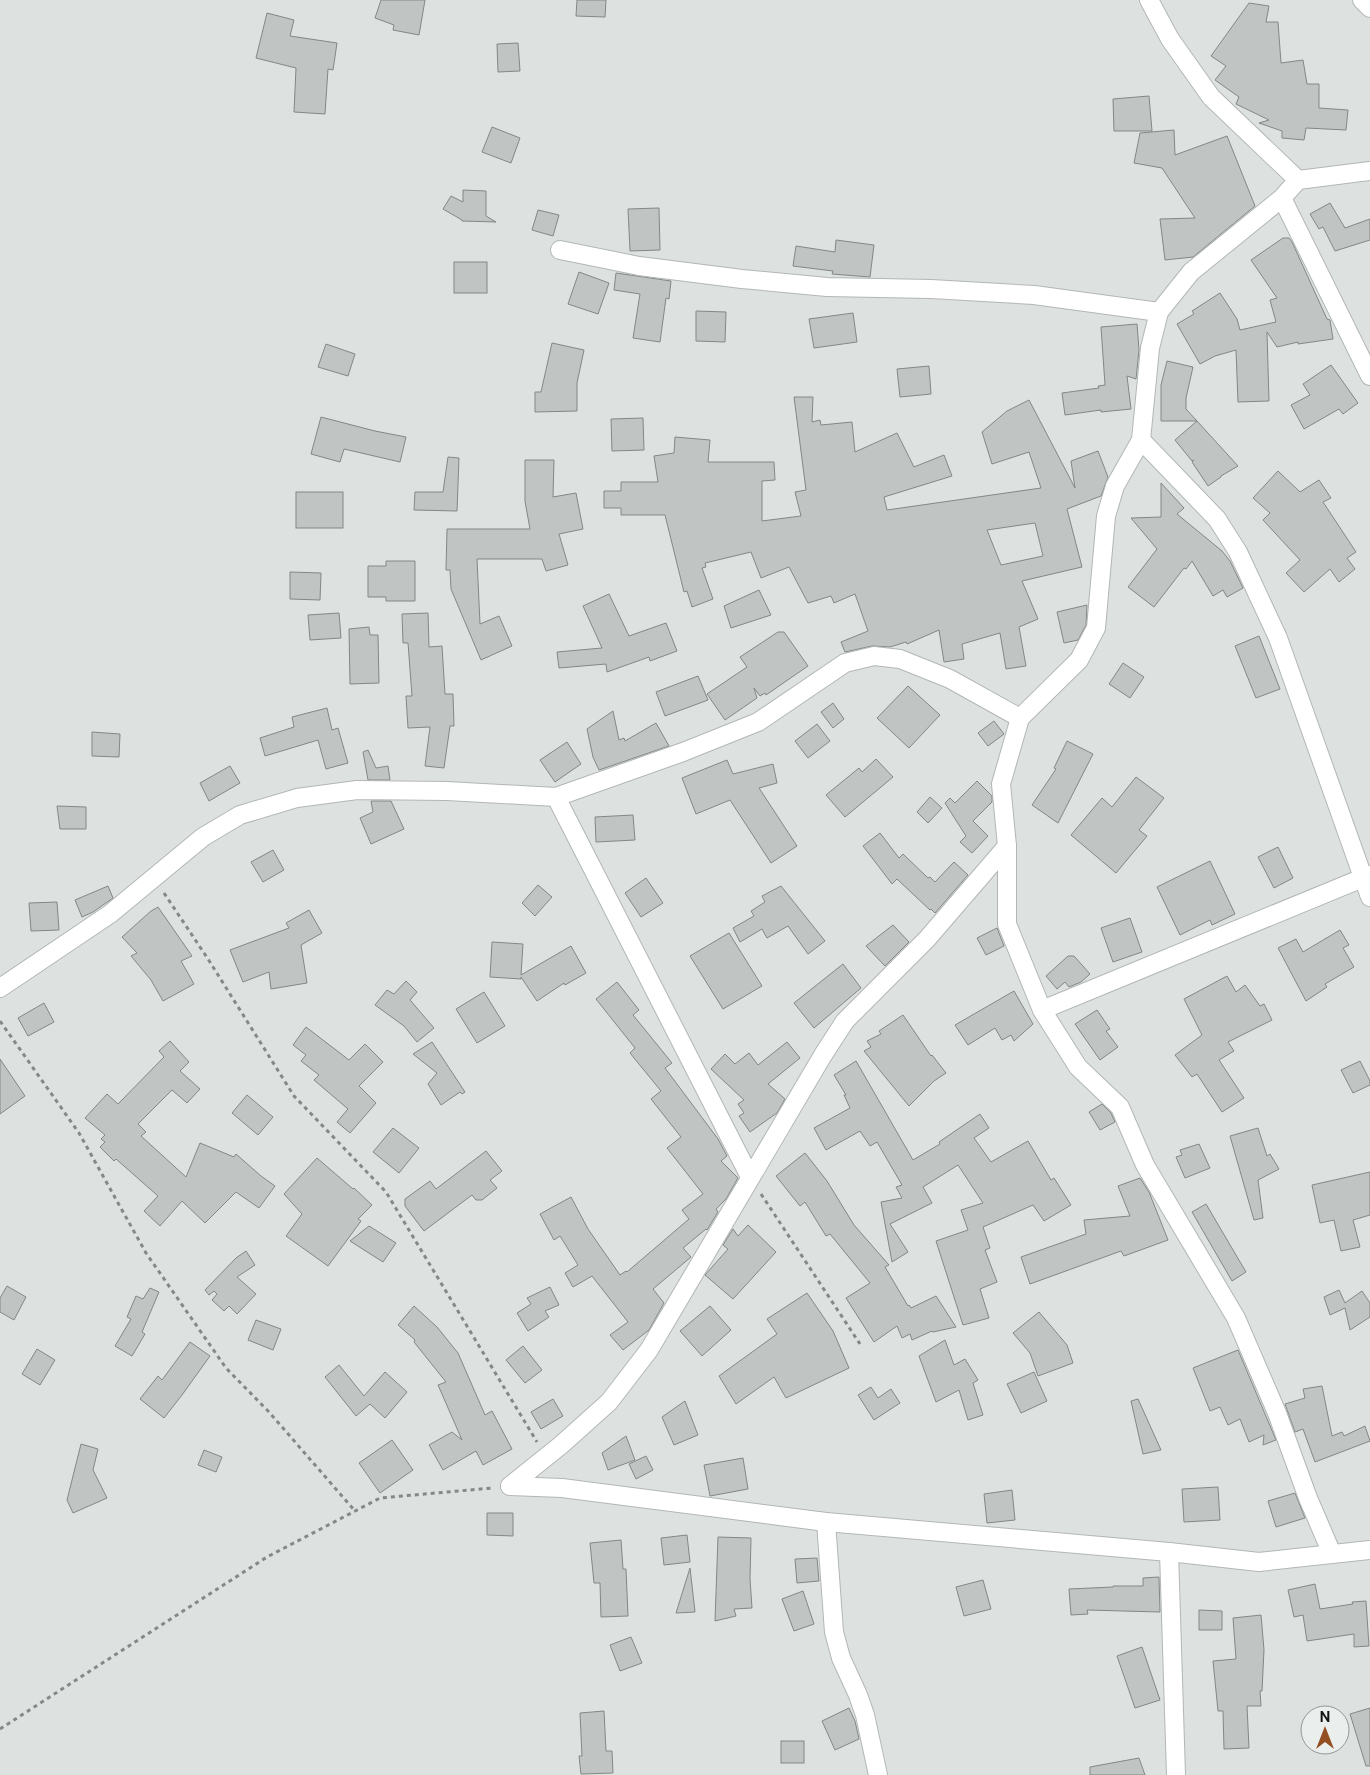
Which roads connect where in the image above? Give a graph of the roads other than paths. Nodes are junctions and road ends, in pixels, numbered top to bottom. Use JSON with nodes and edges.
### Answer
{"nodes":[{"id":1,"x":1150,"y":0,"type":"edge"},
{"id":2,"x":1362,"y":0,"type":"edge"},
{"id":3,"x":1370,"y":8,"type":"edge"},
{"id":4,"x":1370,"y":171,"type":"edge"},
{"id":5,"x":1298,"y":180,"type":"junction"},
{"id":6,"x":1282,"y":198,"type":"junction"},
{"id":7,"x":560,"y":250,"type":"dead end"},
{"id":8,"x":1159,"y":312,"type":"junction"},
{"id":9,"x":1370,"y":376,"type":"edge"},
{"id":10,"x":1141,"y":440,"type":"junction"},
{"id":11,"x":1020,"y":718,"type":"junction"},
{"id":12,"x":556,"y":797,"type":"junction"},
{"id":13,"x":1007,"y":846,"type":"junction"},
{"id":14,"x":1366,"y":877,"type":"edge"},
{"id":15,"x":1370,"y":897,"type":"edge"},
{"id":16,"x":0,"y":988,"type":"edge"},
{"id":17,"x":1042,"y":1010,"type":"junction"},
{"id":18,"x":750,"y":1177,"type":"junction"},
{"id":19,"x":826,"y":1522,"type":"junction"},
{"id":20,"x":1370,"y":1550,"type":"edge"},
{"id":21,"x":1168,"y":1552,"type":"junction"},
{"id":22,"x":1332,"y":1554,"type":"junction"},
{"id":23,"x":878,"y":1775,"type":"edge"},
{"id":24,"x":1176,"y":1775,"type":"edge"}],
"edges":[{"from":1,"to":5,"type":"street"},
{"from":2,"to":3,"type":"street"},
{"from":4,"to":5,"type":"street"},
{"from":5,"to":6,"type":"street"},
{"from":6,"to":8,"type":"street"},
{"from":6,"to":9,"type":"street"},
{"from":7,"to":8,"type":"street"},
{"from":8,"to":10,"type":"street"},
{"from":10,"to":11,"type":"street"},
{"from":10,"to":14,"type":"street"},
{"from":11,"to":12,"type":"street"},
{"from":11,"to":13,"type":"street"},
{"from":12,"to":16,"type":"street"},
{"from":12,"to":18,"type":"street"},
{"from":13,"to":17,"type":"street"},
{"from":13,"to":18,"type":"street"},
{"from":14,"to":15,"type":"street"},
{"from":14,"to":17,"type":"street"},
{"from":17,"to":22,"type":"street"},
{"from":18,"to":19,"type":"street"},
{"from":19,"to":21,"type":"street"},
{"from":19,"to":23,"type":"street"},
{"from":20,"to":22,"type":"street"},
{"from":21,"to":22,"type":"street"},
{"from":21,"to":24,"type":"street"}]}
